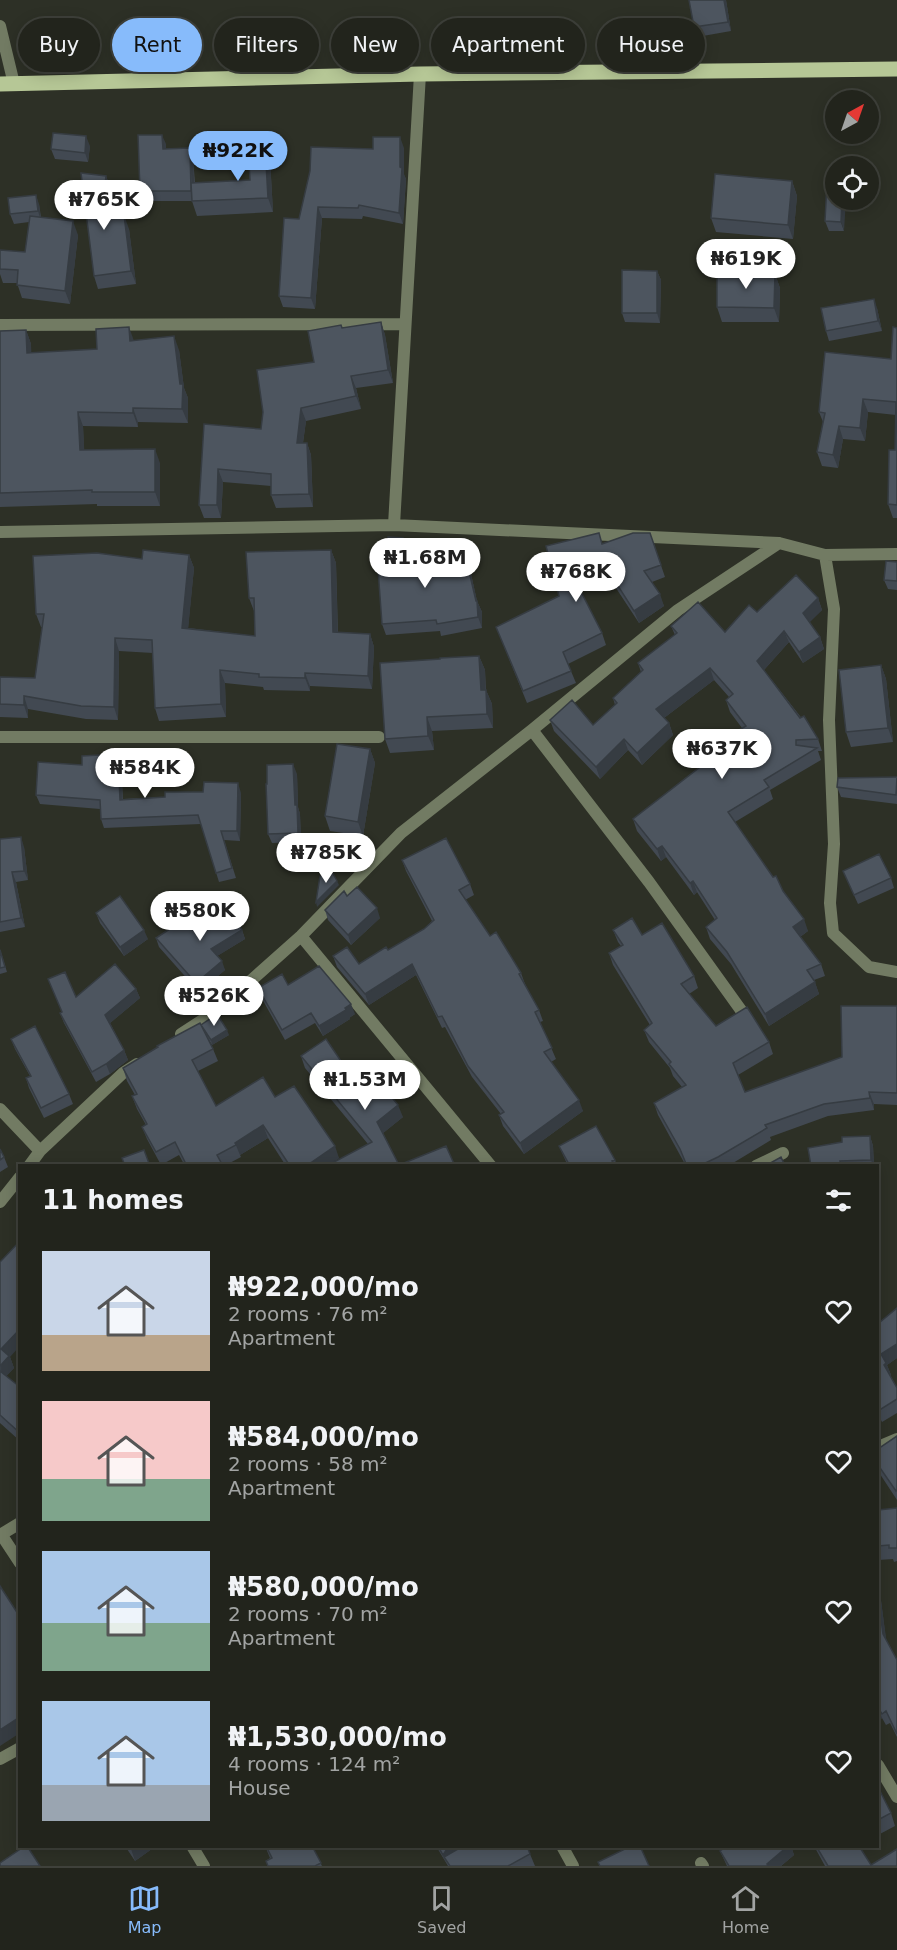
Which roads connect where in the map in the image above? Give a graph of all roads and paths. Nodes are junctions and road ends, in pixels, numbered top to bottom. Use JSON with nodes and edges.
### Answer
{"nodes":[{"id":1,"x":0,"y":26,"type":"edge"},
{"id":2,"x":897,"y":69,"type":"edge"},
{"id":3,"x":420,"y":74,"type":"junction"},
{"id":4,"x":7,"y":84,"type":"edge"},
{"id":5,"x":405,"y":324,"type":"junction"},
{"id":6,"x":0,"y":325,"type":"edge"},
{"id":7,"x":394,"y":525,"type":"junction"},
{"id":8,"x":0,"y":532,"type":"edge"},
{"id":9,"x":779,"y":543,"type":"junction"},
{"id":10,"x":897,"y":554,"type":"edge"},
{"id":11,"x":825,"y":555,"type":"junction"},
{"id":12,"x":532,"y":730,"type":"junction"},
{"id":13,"x":0,"y":737,"type":"edge"},
{"id":14,"x":379,"y":737,"type":"dead end"},
{"id":15,"x":301,"y":936,"type":"junction"},
{"id":16,"x":897,"y":972,"type":"edge"},
{"id":17,"x":743,"y":1013,"type":"edge"},
{"id":18,"x":171,"y":1041,"type":"edge"},
{"id":19,"x":152,"y":1054,"type":"edge"},
{"id":20,"x":0,"y":1109,"type":"edge"},
{"id":21,"x":40,"y":1151,"type":"junction"},
{"id":22,"x":783,"y":1153,"type":"dead end"},
{"id":23,"x":30,"y":1164,"type":"edge"},
{"id":24,"x":489,"y":1164,"type":"edge"},
{"id":25,"x":760,"y":1164,"type":"edge"},
{"id":26,"x":18,"y":1180,"type":"edge"},
{"id":27,"x":0,"y":1202,"type":"edge"},
{"id":28,"x":897,"y":1439,"type":"edge"},
{"id":29,"x":879,"y":1447,"type":"edge"},
{"id":30,"x":18,"y":1523,"type":"edge"},
{"id":31,"x":1,"y":1534,"type":"edge"},
{"id":32,"x":18,"y":1560,"type":"edge"},
{"id":33,"x":18,"y":1749,"type":"edge"},
{"id":34,"x":0,"y":1758,"type":"edge"},
{"id":35,"x":879,"y":1767,"type":"edge"},
{"id":36,"x":897,"y":1797,"type":"edge"},
{"id":37,"x":193,"y":1848,"type":"edge"},
{"id":38,"x":563,"y":1848,"type":"edge"},
{"id":39,"x":204,"y":1866,"type":"edge"},
{"id":40,"x":573,"y":1866,"type":"edge"}],
"edges":[{"from":1,"to":4,"type":"street"},
{"from":2,"to":3,"type":"main road"},
{"from":3,"to":4,"type":"main road"},
{"from":3,"to":5,"type":"street"},
{"from":5,"to":6,"type":"street"},
{"from":5,"to":7,"type":"street"},
{"from":7,"to":8,"type":"street"},
{"from":7,"to":9,"type":"street"},
{"from":9,"to":11,"type":"street"},
{"from":9,"to":12,"type":"street"},
{"from":10,"to":11,"type":"street"},
{"from":11,"to":16,"type":"street"},
{"from":12,"to":15,"type":"street"},
{"from":12,"to":17,"type":"street"},
{"from":13,"to":14,"type":"street"},
{"from":15,"to":18,"type":"street"},
{"from":15,"to":24,"type":"street"},
{"from":19,"to":21,"type":"street"},
{"from":20,"to":21,"type":"street"},
{"from":21,"to":23,"type":"street"},
{"from":22,"to":25,"type":"street"},
{"from":26,"to":27,"type":"street"},
{"from":28,"to":29,"type":"street"},
{"from":30,"to":31,"type":"street"},
{"from":31,"to":32,"type":"street"},
{"from":33,"to":34,"type":"street"},
{"from":35,"to":36,"type":"street"},
{"from":37,"to":39,"type":"street"},
{"from":38,"to":40,"type":"street"}]}
